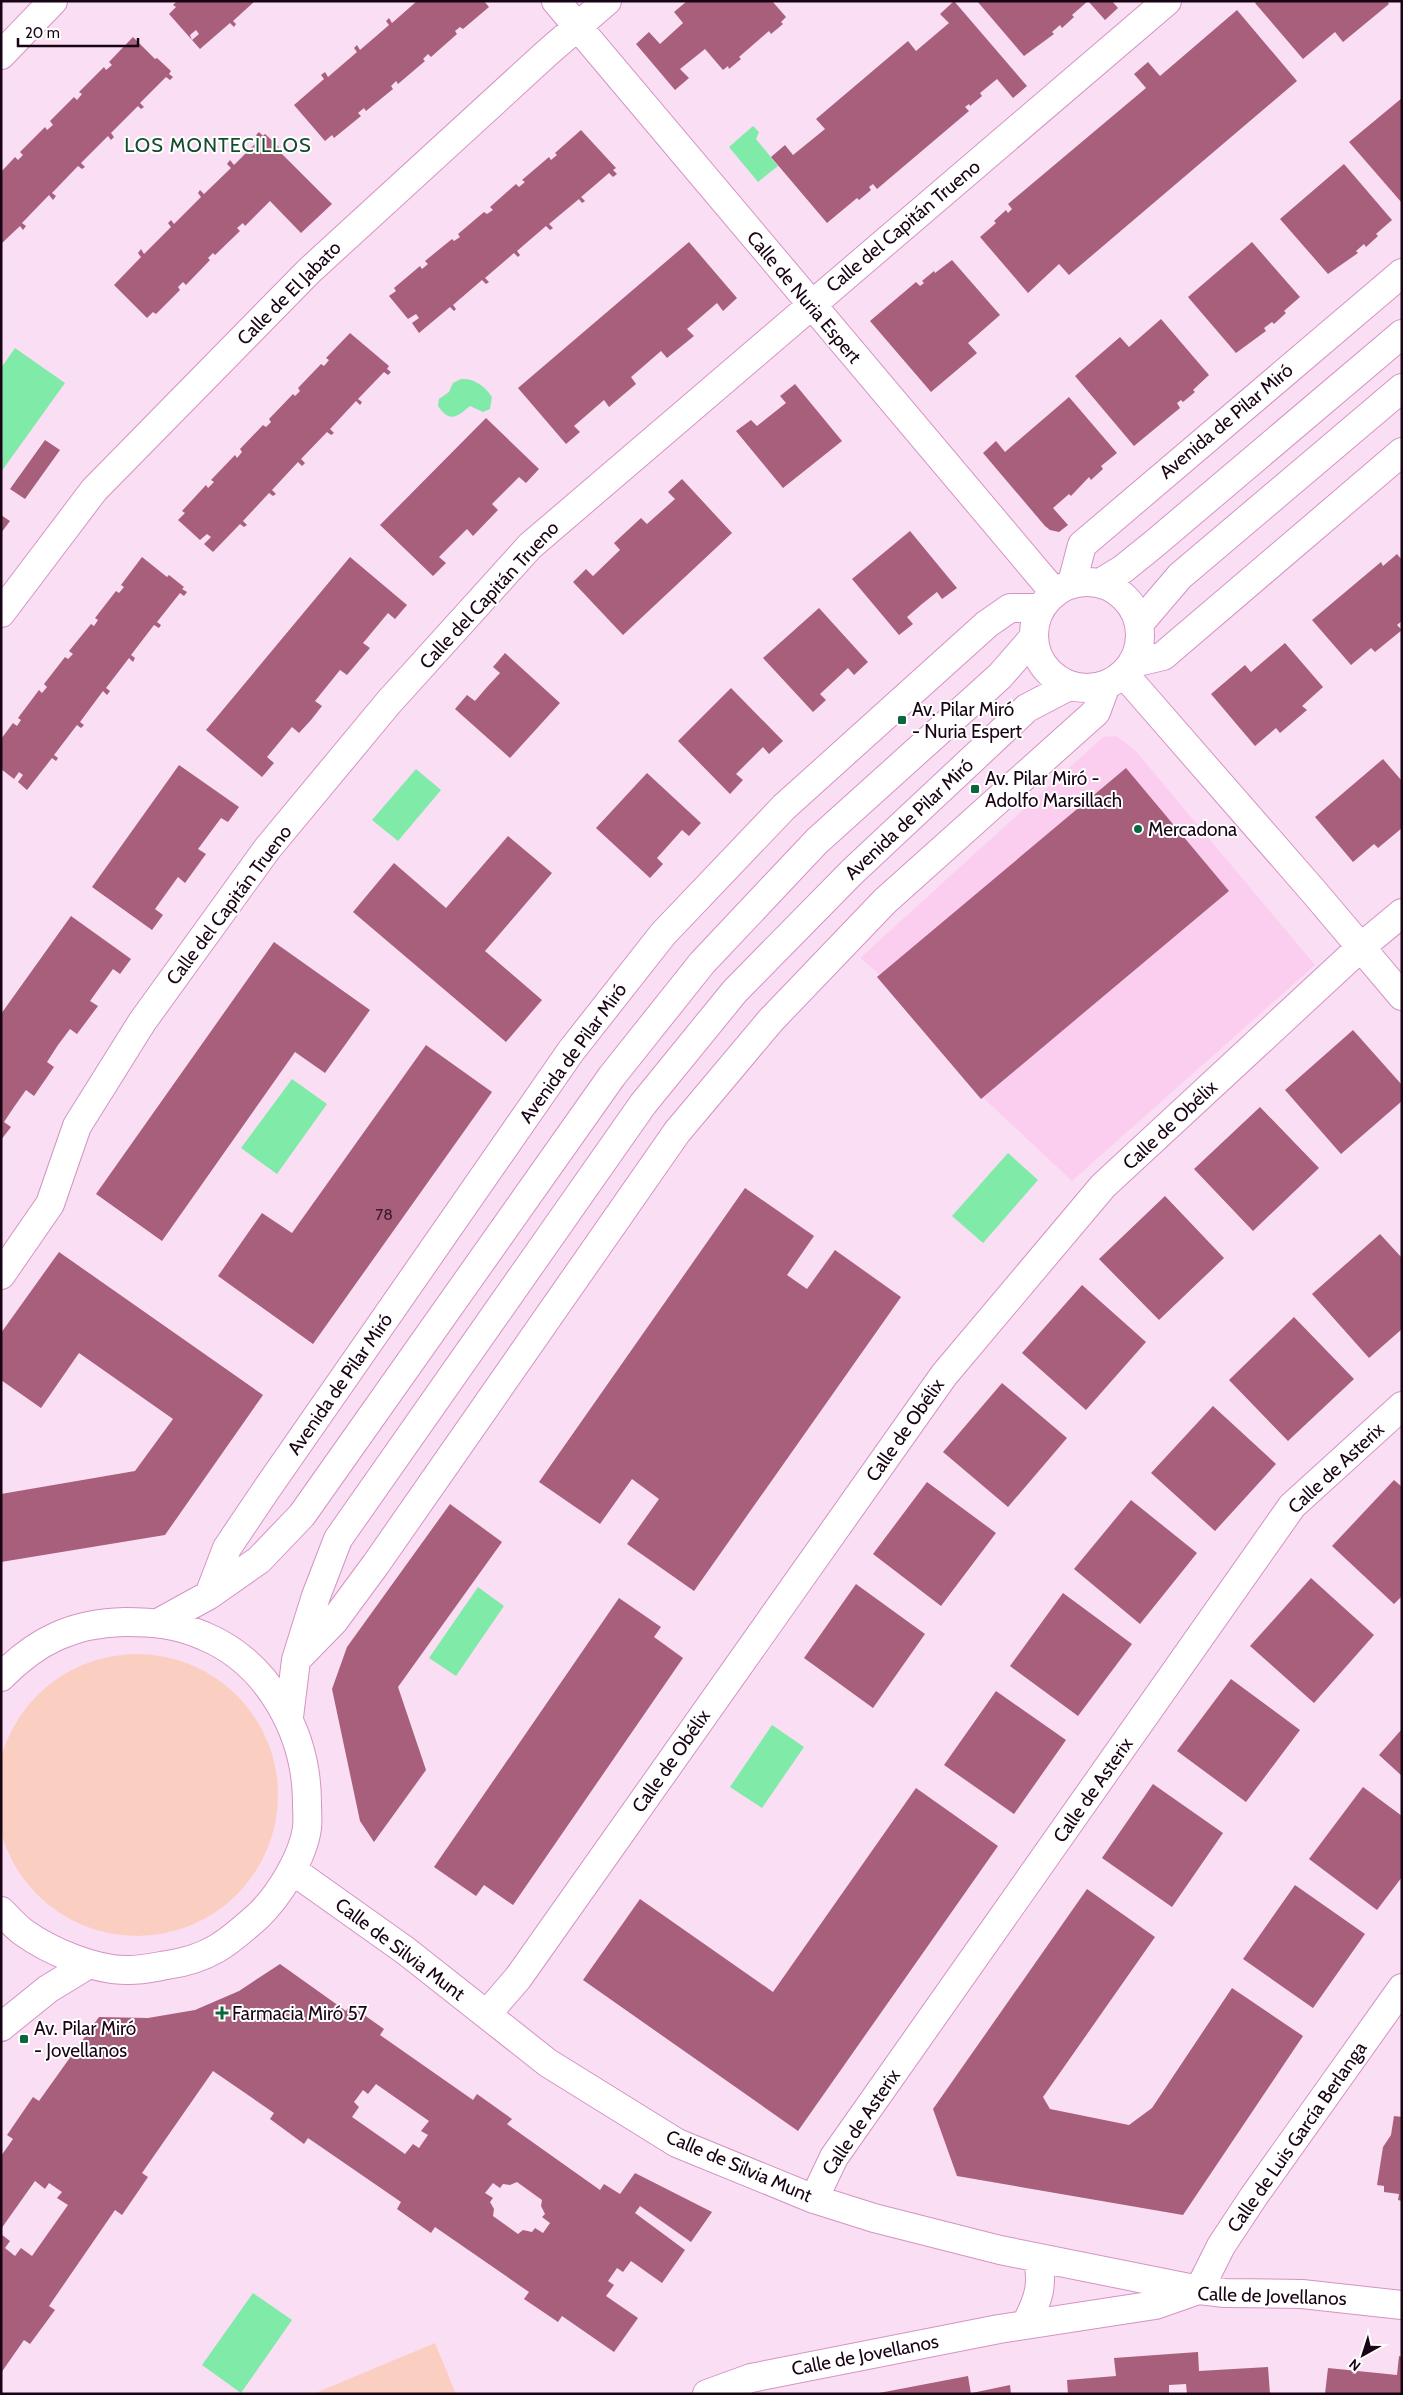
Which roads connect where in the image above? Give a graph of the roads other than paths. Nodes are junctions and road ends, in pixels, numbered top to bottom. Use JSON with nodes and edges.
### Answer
{"nodes":[{"id":1,"x":53,"y":1,"type":"edge"},
{"id":2,"x":556,"y":1,"type":"edge"},
{"id":3,"x":607,"y":1,"type":"edge"},
{"id":4,"x":1167,"y":1,"type":"edge"},
{"id":5,"x":577,"y":27,"type":"junction"},
{"id":6,"x":1,"y":55,"type":"edge"},
{"id":7,"x":1402,"y":273,"type":"edge"},
{"id":8,"x":810,"y":305,"type":"junction"},
{"id":9,"x":1402,"y":334,"type":"edge"},
{"id":10,"x":1402,"y":388,"type":"edge"},
{"id":11,"x":1402,"y":452,"type":"edge"},
{"id":12,"x":1100,"y":583,"type":"junction"},
{"id":13,"x":1055,"y":594,"type":"junction"},
{"id":14,"x":1,"y":613,"type":"edge"},
{"id":15,"x":1139,"y":624,"type":"junction"},
{"id":16,"x":1033,"y":638,"type":"junction"},
{"id":17,"x":1121,"y":674,"type":"junction"},
{"id":18,"x":1070,"y":686,"type":"junction"},
{"id":19,"x":1402,"y":913,"type":"edge"},
{"id":20,"x":1361,"y":948,"type":"junction"},
{"id":21,"x":1402,"y":996,"type":"edge"},
{"id":22,"x":1,"y":1275,"type":"edge"},
{"id":23,"x":1402,"y":1406,"type":"edge"},
{"id":24,"x":209,"y":1595,"type":"junction"},
{"id":25,"x":160,"y":1622,"type":"junction"},
{"id":26,"x":1,"y":1647,"type":"edge"},
{"id":27,"x":31,"y":1650,"type":"junction"},
{"id":28,"x":296,"y":1660,"type":"junction"},
{"id":29,"x":1,"y":1677,"type":"edge"},
{"id":30,"x":289,"y":1717,"type":"junction"},
{"id":31,"x":292,"y":1870,"type":"junction"},
{"id":32,"x":1,"y":1911,"type":"edge"},
{"id":33,"x":90,"y":1964,"type":"junction"},
{"id":34,"x":1402,"y":1988,"type":"edge"},
{"id":35,"x":487,"y":2014,"type":"junction"},
{"id":36,"x":1,"y":2027,"type":"edge"},
{"id":37,"x":814,"y":2198,"type":"junction"},
{"id":38,"x":1038,"y":2258,"type":"junction"},
{"id":39,"x":1200,"y":2290,"type":"junction"},
{"id":40,"x":1402,"y":2305,"type":"edge"},
{"id":41,"x":1026,"y":2324,"type":"junction"},
{"id":42,"x":707,"y":2394,"type":"edge"}],
"edges":[{"from":1,"to":6,"type":"street"},
{"from":2,"to":5,"type":"street","name":"Calle de Nuria Espert"},
{"from":3,"to":5,"type":"street","name":"Calle de El Jabato"},
{"from":4,"to":8,"type":"street","name":"Calle del Capitán Trueno"},
{"from":5,"to":8,"type":"street","name":"Calle de Nuria Espert"},
{"from":5,"to":14,"type":"street","name":"Calle de El Jabato"},
{"from":7,"to":13,"type":"street","name":"Avenida de Pilar Miró"},
{"from":8,"to":13,"type":"street","name":"Calle de Nuria Espert"},
{"from":8,"to":22,"type":"street","name":"Calle del Capitán Trueno"},
{"from":9,"to":12,"type":"street"},
{"from":10,"to":15,"type":"street"},
{"from":11,"to":17,"type":"street"},
{"from":12,"to":13,"type":"street"},
{"from":12,"to":15,"type":"street"},
{"from":13,"to":16,"type":"street"},
{"from":13,"to":24,"type":"street","name":"Avenida de Pilar Miró"},
{"from":15,"to":17,"type":"street"},
{"from":16,"to":18,"type":"street"},
{"from":16,"to":24,"type":"street"},
{"from":17,"to":18,"type":"street"},
{"from":17,"to":20,"type":"street"},
{"from":17,"to":28,"type":"street"},
{"from":18,"to":28,"type":"street","name":"Avenida de Pilar Miró"},
{"from":19,"to":20,"type":"street","name":"Calle de Obélix"},
{"from":20,"to":21,"type":"street"},
{"from":20,"to":35,"type":"street","name":"Calle de Obélix"},
{"from":23,"to":37,"type":"street","name":"Calle de Asterix"},
{"from":24,"to":25,"type":"street"},
{"from":25,"to":27,"type":"street"},
{"from":25,"to":30,"type":"street"},
{"from":26,"to":27,"type":"street"},
{"from":27,"to":29,"type":"street"},
{"from":28,"to":30,"type":"street","name":"Avenida de Pilar Miró"},
{"from":30,"to":31,"type":"street"},
{"from":31,"to":33,"type":"street"},
{"from":31,"to":35,"type":"street","name":"Calle de Silvia Munt"},
{"from":32,"to":33,"type":"street"},
{"from":33,"to":36,"type":"street"},
{"from":34,"to":39,"type":"street","name":"Calle de Luis García Berlanga"},
{"from":35,"to":37,"type":"street","name":"Calle de Silvia Munt"},
{"from":37,"to":38,"type":"street","name":"Calle de Silvia Munt"},
{"from":38,"to":39,"type":"street","name":"Calle de Silvia Munt"},
{"from":38,"to":41,"type":"street"},
{"from":39,"to":40,"type":"street","name":"Calle de Jovellanos"},
{"from":39,"to":41,"type":"street","name":"Calle de Jovellanos"},
{"from":41,"to":42,"type":"street","name":"Calle de Jovellanos"}]}
